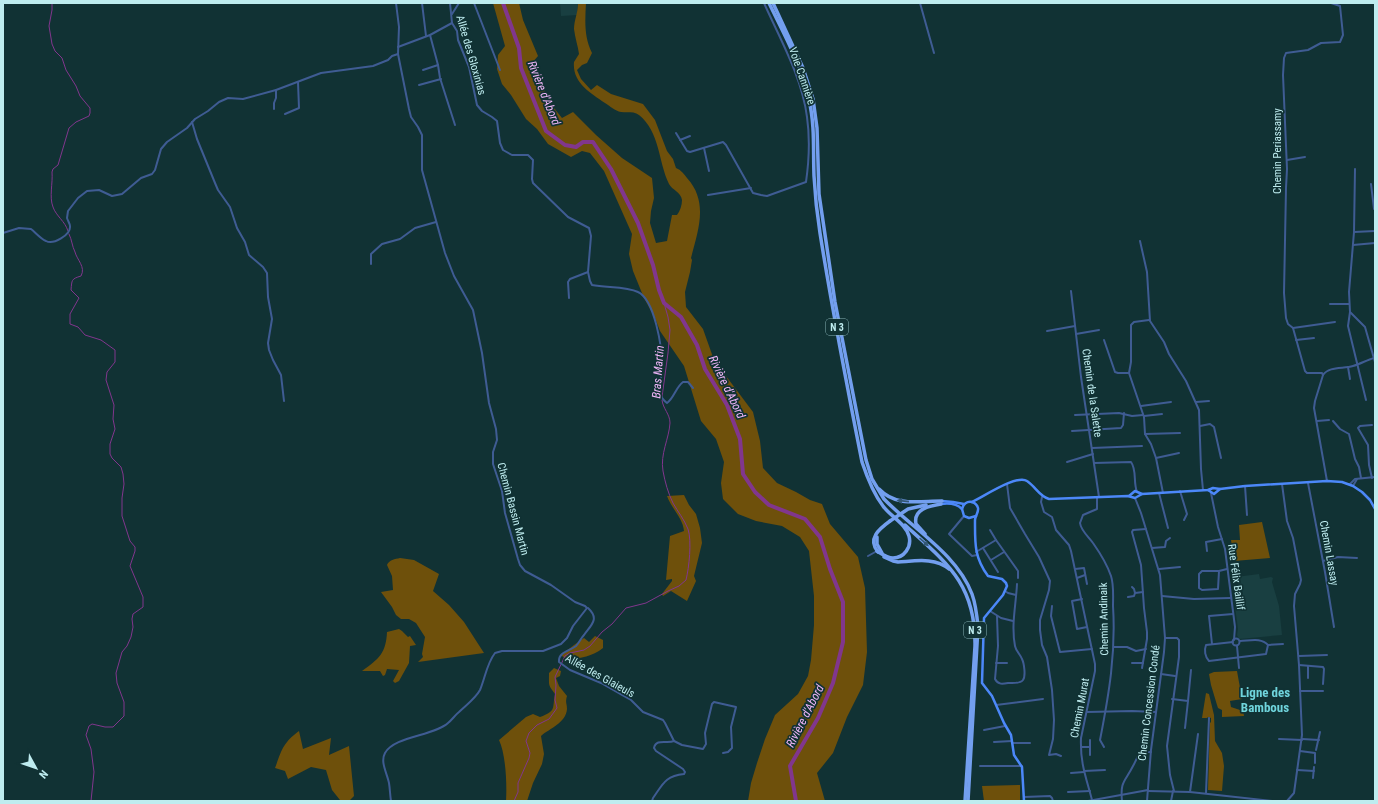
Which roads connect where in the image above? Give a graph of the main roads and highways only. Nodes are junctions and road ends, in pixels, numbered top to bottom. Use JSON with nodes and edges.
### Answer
{"nodes":[{"id":1,"x":769,"y":3,"type":"edge"},
{"id":2,"x":773,"y":3,"type":"edge"},
{"id":3,"x":861,"y":437,"type":"junction"},
{"id":4,"x":1135,"y":492,"type":"junction"},
{"id":5,"x":1142,"y":494,"type":"junction"},
{"id":6,"x":877,"y":495,"type":"junction"},
{"id":7,"x":1128,"y":496,"type":"junction"},
{"id":8,"x":980,"y":497,"type":"junction"},
{"id":9,"x":1136,"y":497,"type":"junction"},
{"id":10,"x":972,"y":502,"type":"junction"},
{"id":11,"x":941,"y":503,"type":"junction"},
{"id":12,"x":964,"y":504,"type":"junction"},
{"id":13,"x":977,"y":505,"type":"junction"},
{"id":14,"x":962,"y":509,"type":"junction"},
{"id":15,"x":1375,"y":509,"type":"edge"},
{"id":16,"x":976,"y":515,"type":"junction"},
{"id":17,"x":972,"y":518,"type":"junction"},
{"id":18,"x":890,"y":521,"type":"junction"},
{"id":19,"x":976,"y":525,"type":"junction"},
{"id":20,"x":877,"y":544,"type":"junction"},
{"id":21,"x":877,"y":551,"type":"junction"},
{"id":22,"x":884,"y":555,"type":"junction"},
{"id":23,"x":960,"y":573,"type":"junction"},
{"id":24,"x":967,"y":596,"type":"junction"},
{"id":25,"x":965,"y":801,"type":"edge"},
{"id":26,"x":968,"y":801,"type":"edge"},
{"id":27,"x":1024,"y":801,"type":"edge"}],
"edges":[{"from":1,"to":6,"type":"highway","number":"N 3"},
{"from":2,"to":3,"type":"highway","number":"N 3"},
{"from":11,"to":3,"type":"highway","number":"N 3","one_way":true},
{"from":3,"to":23,"type":"highway","number":"N 3"},
{"from":4,"to":5,"type":"main road"},
{"from":4,"to":7,"type":"main road"},
{"from":4,"to":9,"type":"main road"},
{"from":4,"to":9,"type":"main road"},
{"from":5,"to":9,"type":"main road"},
{"from":5,"to":15,"type":"main road"},
{"from":6,"to":22,"type":"highway","number":"N 3"},
{"from":6,"to":24,"type":"highway","number":"N 3","one_way":true},
{"from":7,"to":8,"type":"main road"},
{"from":7,"to":9,"type":"main road"},
{"from":8,"to":10,"type":"main road"},
{"from":8,"to":13,"type":"main road"},
{"from":10,"to":12,"type":"main road"},
{"from":10,"to":13,"type":"main road"},
{"from":11,"to":12,"type":"main road","number":"N 3"},
{"from":11,"to":14,"type":"main road","number":"N 3"},
{"from":11,"to":18,"type":"highway","number":"N 3","bridge":true},
{"from":11,"to":23,"type":"highway","number":"N 3"},
{"from":12,"to":14,"type":"main road"},
{"from":13,"to":16,"type":"main road"},
{"from":14,"to":17,"type":"main road"},
{"from":16,"to":17,"type":"main road"},
{"from":16,"to":19,"type":"main road"},
{"from":17,"to":19,"type":"main road"},
{"from":18,"to":20,"type":"highway","number":"N 3"},
{"from":18,"to":21,"type":"highway","number":"N 3"},
{"from":19,"to":27,"type":"main road"},
{"from":20,"to":21,"type":"highway"},
{"from":20,"to":22,"type":"highway"},
{"from":21,"to":22,"type":"highway"},
{"from":21,"to":24,"type":"highway","number":"N 3"},
{"from":23,"to":26,"type":"highway","number":"N 3"},
{"from":24,"to":25,"type":"highway","number":"N 3"}]}
